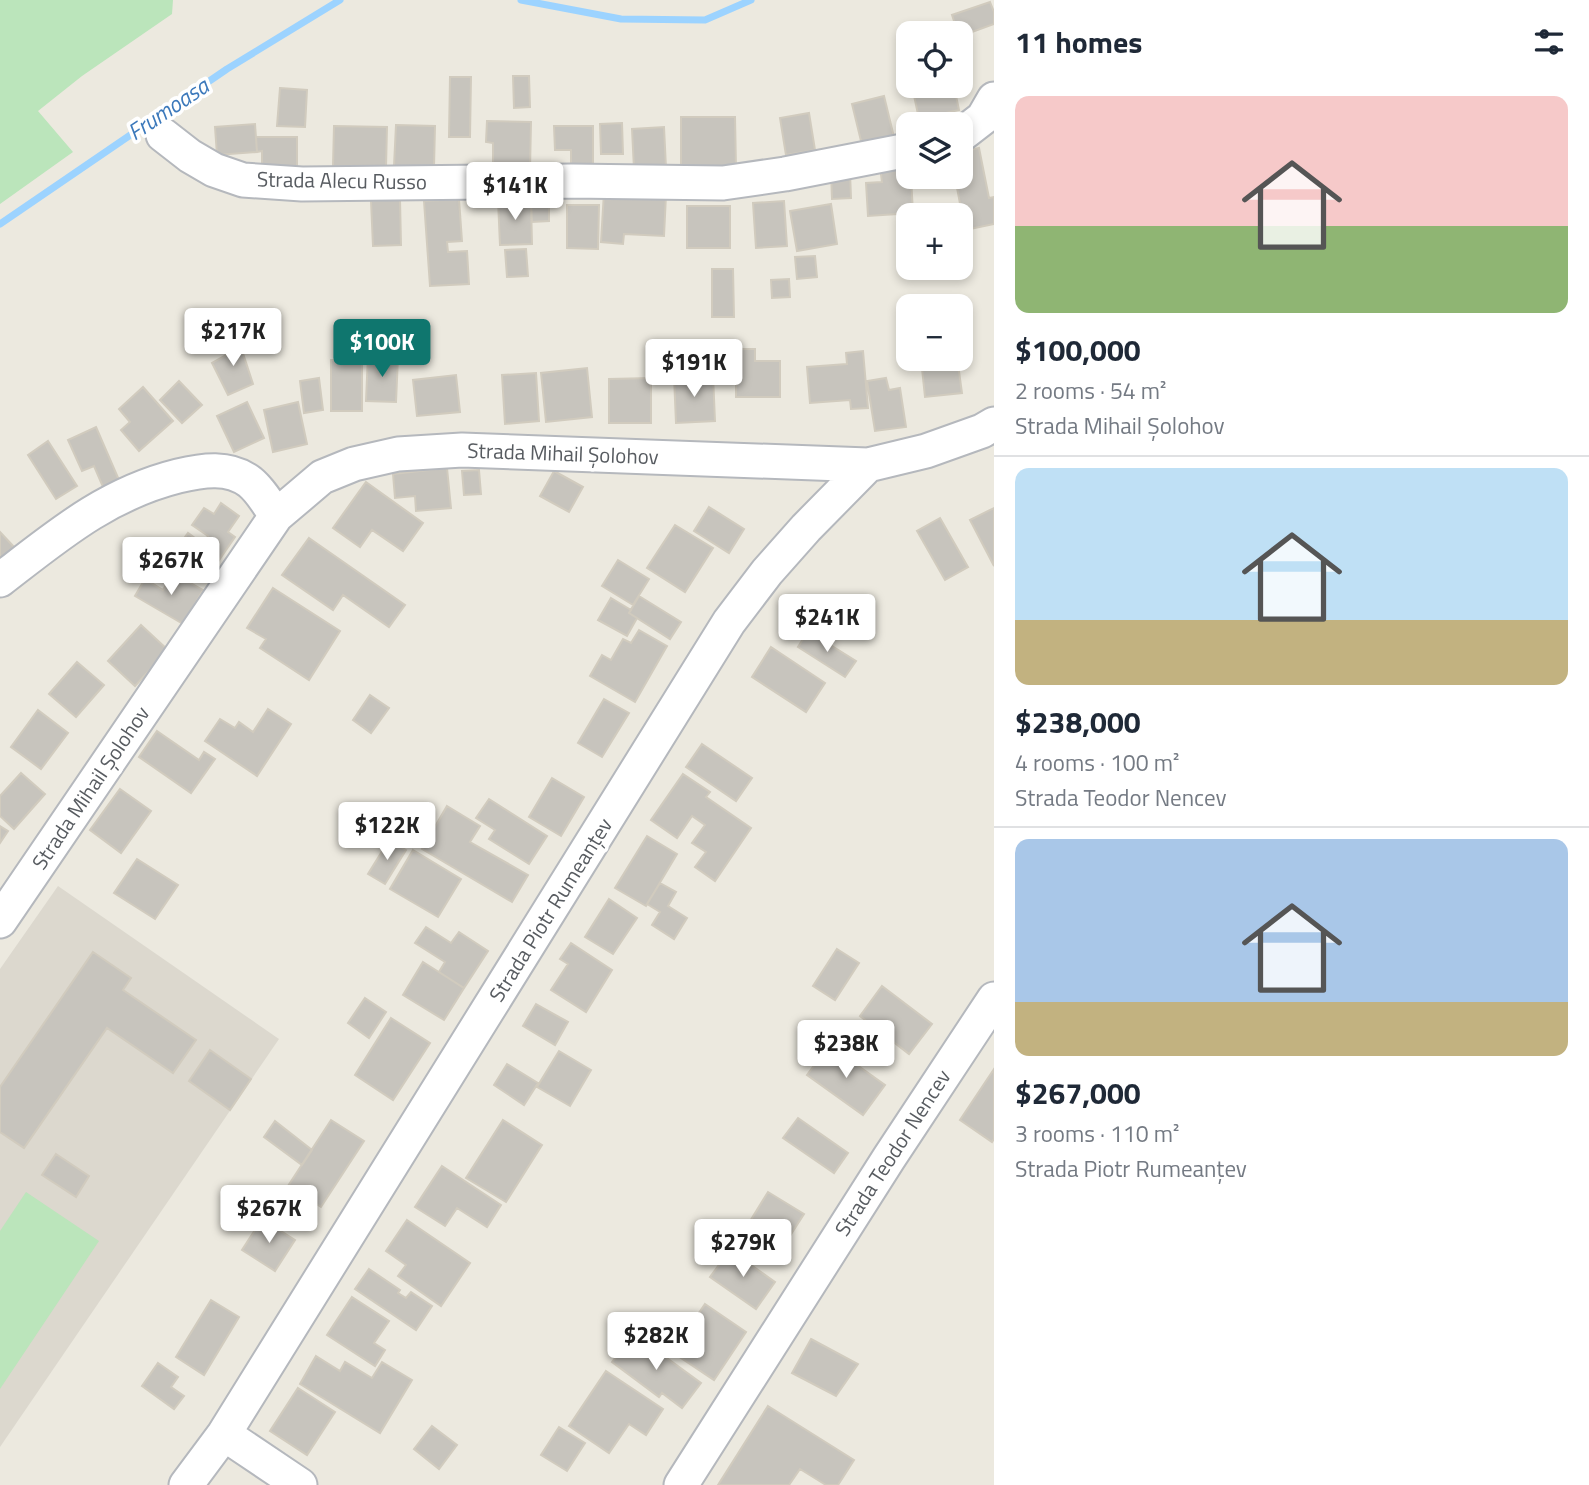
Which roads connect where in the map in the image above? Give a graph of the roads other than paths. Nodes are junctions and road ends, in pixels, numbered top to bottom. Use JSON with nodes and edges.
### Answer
{"nodes":[{"id":1,"x":994,"y":99,"type":"edge"},
{"id":2,"x":973,"y":126,"type":"edge"},
{"id":3,"x":163,"y":135,"type":"dead end"},
{"id":4,"x":896,"y":152,"type":"edge"},
{"id":5,"x":994,"y":424,"type":"edge"},
{"id":6,"x":868,"y":466,"type":"junction"},
{"id":7,"x":276,"y":516,"type":"junction"},
{"id":8,"x":0,"y":580,"type":"edge"},
{"id":9,"x":0,"y":921,"type":"edge"},
{"id":10,"x":994,"y":999,"type":"edge"},
{"id":11,"x":224,"y":1434,"type":"junction"},
{"id":12,"x":186,"y":1485,"type":"edge"},
{"id":13,"x":300,"y":1485,"type":"edge"},
{"id":14,"x":681,"y":1485,"type":"edge"}],
"edges":[{"from":1,"to":2,"type":"street"},
{"from":3,"to":4,"type":"street","name":"Strada Alecu Russo"},
{"from":5,"to":6,"type":"street"},
{"from":6,"to":7,"type":"street","name":"Strada Mihail Șolohov"},
{"from":6,"to":11,"type":"street","name":"Strada Piotr Rumeanțev"},
{"from":7,"to":8,"type":"street"},
{"from":7,"to":9,"type":"street","name":"Strada Mihail Șolohov"},
{"from":10,"to":14,"type":"street","name":"Strada Teodor Nencev"},
{"from":11,"to":12,"type":"street","name":"Strada Piotr Rumeanțev"},
{"from":11,"to":13,"type":"street"}]}
